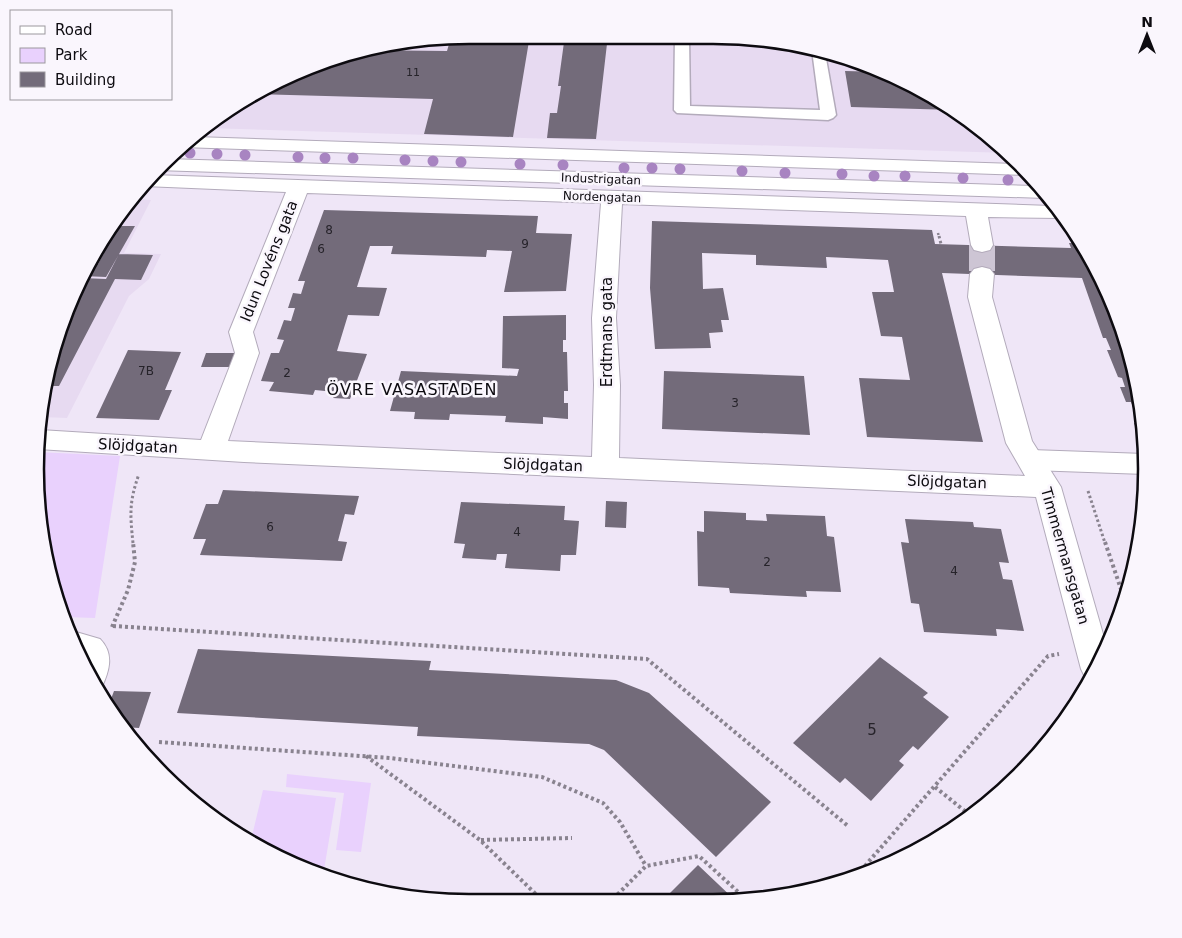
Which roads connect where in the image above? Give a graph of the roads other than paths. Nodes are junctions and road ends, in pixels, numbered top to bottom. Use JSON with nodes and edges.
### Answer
{"nodes":[{"id":1,"x":682,"y":44,"type":"edge"},
{"id":2,"x":819,"y":57,"type":"edge"},
{"id":3,"x":196,"y":143,"type":"edge"},
{"id":4,"x":172,"y":164,"type":"edge"},
{"id":5,"x":1016,"y":170,"type":"edge"},
{"id":6,"x":156,"y":181,"type":"edge"},
{"id":7,"x":299,"y":186,"type":"junction"},
{"id":8,"x":1036,"y":193,"type":"edge"},
{"id":9,"x":612,"y":197,"type":"junction"},
{"id":10,"x":976,"y":210,"type":"junction"},
{"id":11,"x":1052,"y":213,"type":"edge"},
{"id":12,"x":982,"y":245,"type":"tunnel mouth"},
{"id":13,"x":982,"y":274,"type":"tunnel mouth"},
{"id":14,"x":45,"y":440,"type":"edge"},
{"id":15,"x":211,"y":450,"type":"junction"},
{"id":16,"x":1030,"y":460,"type":"junction"},
{"id":17,"x":1138,"y":464,"type":"edge"},
{"id":18,"x":605,"y":468,"type":"junction"},
{"id":19,"x":1047,"y":487,"type":"junction"},
{"id":20,"x":83,"y":646,"type":"edge"},
{"id":21,"x":1094,"y":656,"type":"edge"},
{"id":22,"x":94,"y":669,"type":"edge"}],
"edges":[{"from":1,"to":2,"type":"lane"},
{"from":3,"to":5,"type":"street","name":"Industrigatan"},
{"from":4,"to":8,"type":"street","name":"Industrigatan"},
{"from":6,"to":7,"type":"street","name":"Nordengatan"},
{"from":7,"to":9,"type":"street","name":"Nordengatan"},
{"from":7,"to":15,"type":"street","name":"Idun Lovéns gata"},
{"from":9,"to":10,"type":"street","name":"Nordengatan"},
{"from":9,"to":18,"type":"street","name":"Erdtmans gata"},
{"from":10,"to":11,"type":"street","name":"Nordengatan"},
{"from":10,"to":12,"type":"street"},
{"from":13,"to":16,"type":"street","name":"Timmermansgatan"},
{"from":14,"to":15,"type":"street","name":"Slöjdgatan"},
{"from":15,"to":18,"type":"street","name":"Slöjdgatan"},
{"from":16,"to":17,"type":"street"},
{"from":16,"to":19,"type":"street","name":"Timmermansgatan"},
{"from":18,"to":19,"type":"street","name":"Slöjdgatan"},
{"from":19,"to":21,"type":"street","name":"Timmermansgatan"},
{"from":20,"to":22,"type":"street"}]}
